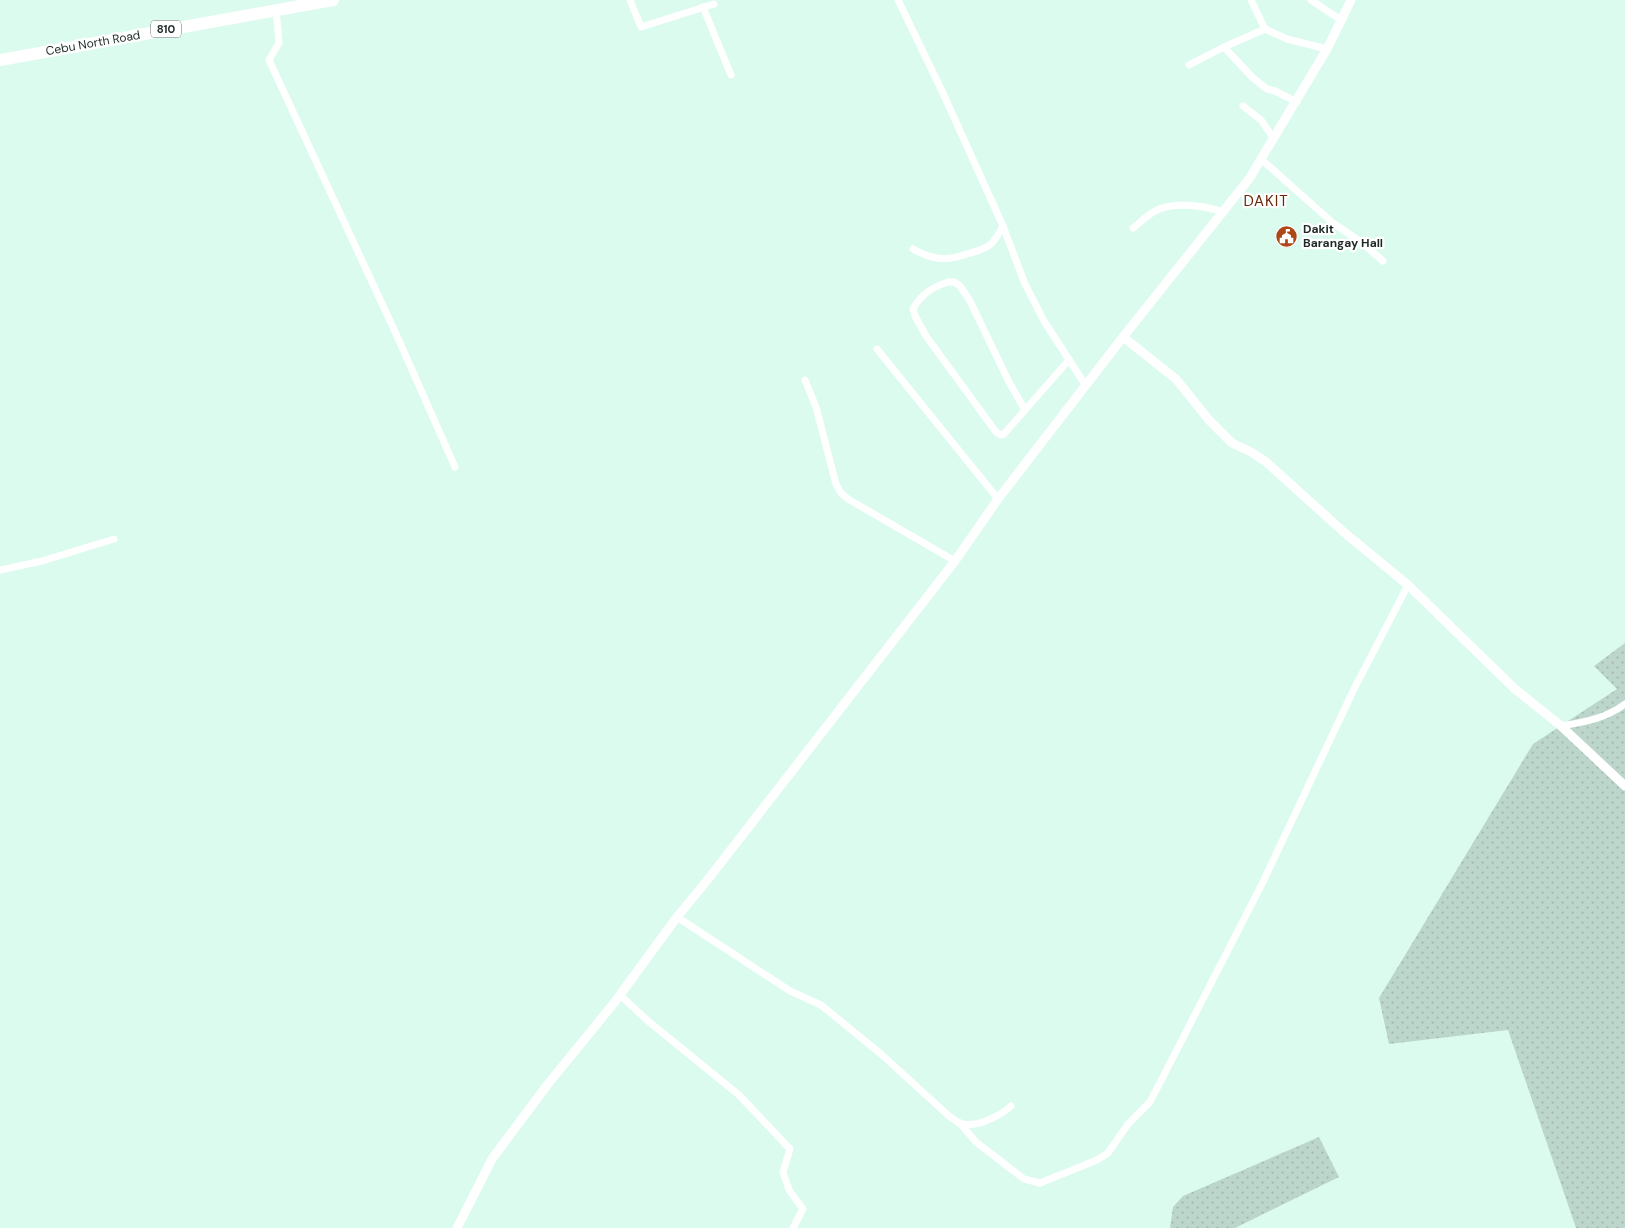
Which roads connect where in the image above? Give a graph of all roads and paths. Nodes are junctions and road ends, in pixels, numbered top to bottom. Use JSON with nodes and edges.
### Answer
{"nodes":[{"id":1,"x":333,"y":0,"type":"edge"},
{"id":2,"x":630,"y":0,"type":"edge"},
{"id":3,"x":898,"y":0,"type":"edge"},
{"id":4,"x":1251,"y":0,"type":"edge"},
{"id":5,"x":1312,"y":0,"type":"edge"},
{"id":6,"x":1351,"y":0,"type":"edge"},
{"id":7,"x":714,"y":4,"type":"dead end"},
{"id":8,"x":703,"y":7,"type":"junction"},
{"id":9,"x":276,"y":9,"type":"junction"},
{"id":10,"x":1341,"y":20,"type":"junction"},
{"id":11,"x":1265,"y":29,"type":"junction"},
{"id":12,"x":1224,"y":47,"type":"junction"},
{"id":13,"x":1328,"y":49,"type":"junction"},
{"id":14,"x":0,"y":60,"type":"edge"},
{"id":15,"x":1189,"y":65,"type":"dead end"},
{"id":16,"x":731,"y":75,"type":"dead end"},
{"id":17,"x":1297,"y":102,"type":"junction"},
{"id":18,"x":1244,"y":106,"type":"dead end"},
{"id":19,"x":1274,"y":139,"type":"junction"},
{"id":20,"x":1261,"y":159,"type":"junction"},
{"id":21,"x":1224,"y":212,"type":"junction"},
{"id":22,"x":1003,"y":226,"type":"junction"},
{"id":23,"x":1133,"y":228,"type":"dead end"},
{"id":24,"x":913,"y":249,"type":"dead end"},
{"id":25,"x":1383,"y":261,"type":"dead end"},
{"id":26,"x":1123,"y":337,"type":"junction"},
{"id":27,"x":877,"y":349,"type":"dead end"},
{"id":28,"x":1069,"y":360,"type":"junction"},
{"id":29,"x":805,"y":380,"type":"dead end"},
{"id":30,"x":1086,"y":386,"type":"junction"},
{"id":31,"x":1025,"y":410,"type":"junction"},
{"id":32,"x":455,"y":466,"type":"dead end"},
{"id":33,"x":998,"y":499,"type":"junction"},
{"id":34,"x":114,"y":539,"type":"dead end"},
{"id":35,"x":954,"y":561,"type":"junction"},
{"id":36,"x":0,"y":570,"type":"edge"},
{"id":37,"x":1408,"y":585,"type":"junction"},
{"id":38,"x":1625,"y":704,"type":"edge"},
{"id":39,"x":1561,"y":726,"type":"junction"},
{"id":40,"x":1625,"y":786,"type":"edge"},
{"id":41,"x":677,"y":917,"type":"junction"},
{"id":42,"x":620,"y":995,"type":"junction"},
{"id":43,"x":1012,"y":1106,"type":"dead end"},
{"id":44,"x":960,"y":1123,"type":"junction"},
{"id":45,"x":457,"y":1228,"type":"edge"},
{"id":46,"x":792,"y":1228,"type":"edge"}],
"edges":[{"from":1,"to":9,"type":"highway","name":"Cebu North Road","number":"810"},
{"from":2,"to":8,"type":"street"},
{"from":3,"to":22,"type":"street"},
{"from":4,"to":11,"type":"street"},
{"from":5,"to":10,"type":"street"},
{"from":6,"to":10,"type":"main road"},
{"from":7,"to":8,"type":"street"},
{"from":8,"to":16,"type":"street"},
{"from":9,"to":14,"type":"highway","name":"Cebu North Road","number":"810"},
{"from":9,"to":32,"type":"street"},
{"from":10,"to":13,"type":"main road"},
{"from":11,"to":12,"type":"street"},
{"from":11,"to":13,"type":"street"},
{"from":12,"to":15,"type":"street"},
{"from":12,"to":17,"type":"street"},
{"from":13,"to":17,"type":"main road"},
{"from":17,"to":19,"type":"main road"},
{"from":18,"to":19,"type":"street"},
{"from":19,"to":20,"type":"main road"},
{"from":20,"to":21,"type":"main road"},
{"from":20,"to":25,"type":"street"},
{"from":21,"to":23,"type":"street"},
{"from":21,"to":26,"type":"main road"},
{"from":22,"to":24,"type":"street"},
{"from":22,"to":28,"type":"street"},
{"from":26,"to":30,"type":"main road"},
{"from":26,"to":37,"type":"main road"},
{"from":27,"to":33,"type":"street"},
{"from":28,"to":30,"type":"street"},
{"from":28,"to":31,"type":"street"},
{"from":29,"to":35,"type":"street"},
{"from":30,"to":33,"type":"main road"},
{"from":31,"to":31,"type":"street"},
{"from":33,"to":35,"type":"main road"},
{"from":34,"to":36,"type":"street"},
{"from":35,"to":41,"type":"main road"},
{"from":37,"to":39,"type":"main road"},
{"from":37,"to":44,"type":"street"},
{"from":38,"to":39,"type":"street"},
{"from":39,"to":40,"type":"main road"},
{"from":41,"to":42,"type":"main road"},
{"from":41,"to":44,"type":"street"},
{"from":42,"to":45,"type":"main road"},
{"from":42,"to":46,"type":"street"},
{"from":43,"to":44,"type":"street"}]}
